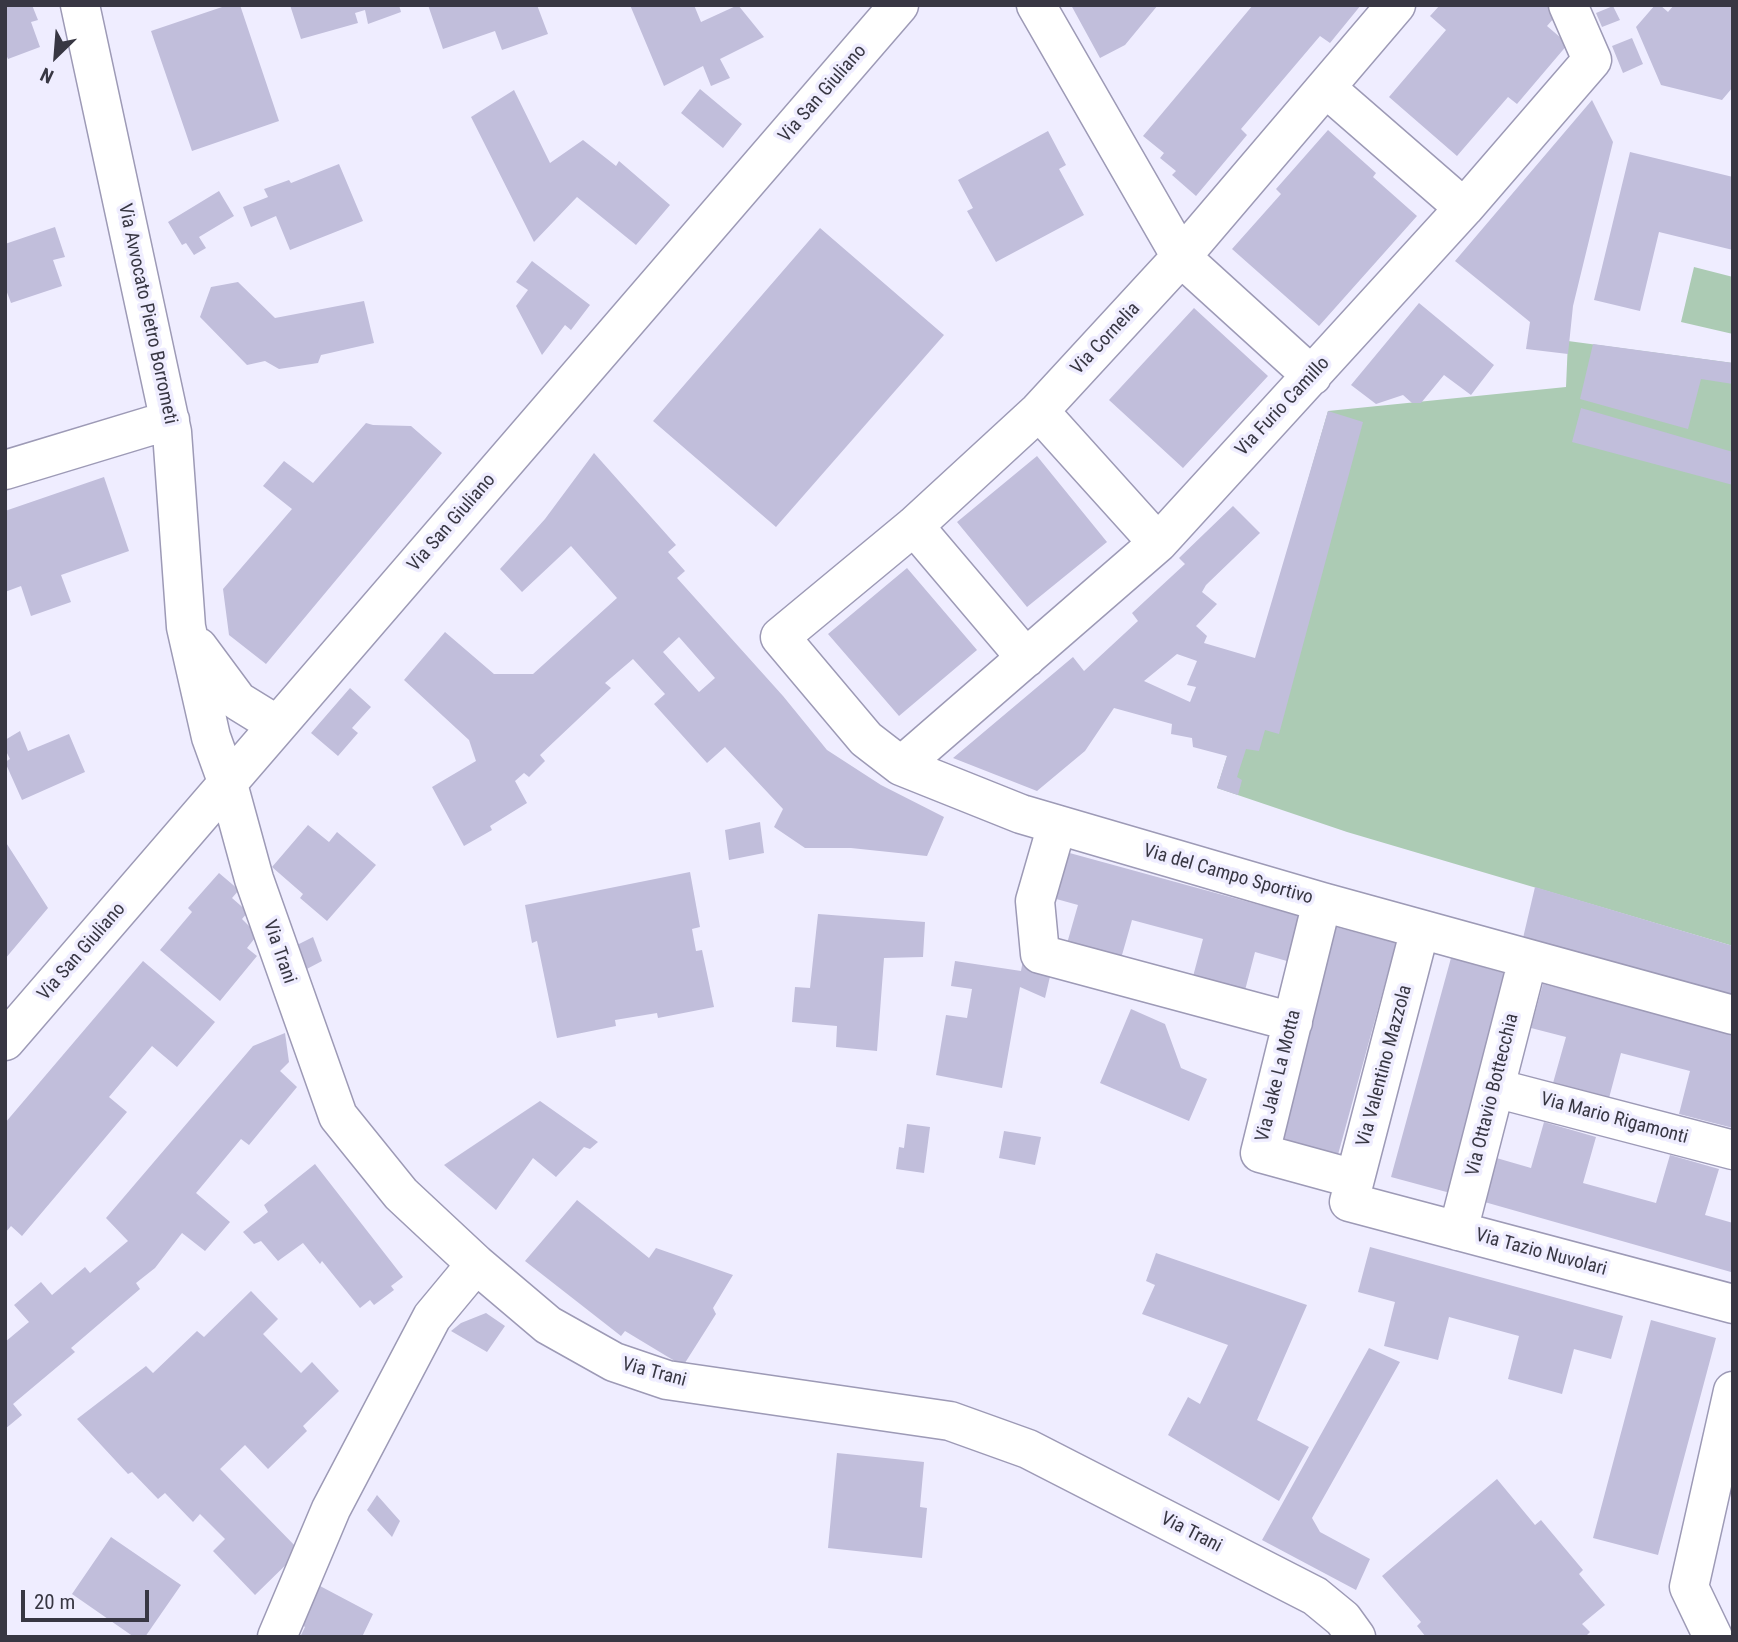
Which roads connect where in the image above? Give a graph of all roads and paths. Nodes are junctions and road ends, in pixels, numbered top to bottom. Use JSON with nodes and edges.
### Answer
{"nodes":[{"id":1,"x":80,"y":5,"type":"edge"},
{"id":2,"x":899,"y":5,"type":"edge"},
{"id":3,"x":1036,"y":5,"type":"edge"},
{"id":4,"x":1396,"y":5,"type":"edge"},
{"id":5,"x":1568,"y":5,"type":"edge"},
{"id":6,"x":1326,"y":88,"type":"junction"},
{"id":7,"x":1464,"y":208,"type":"junction"},
{"id":8,"x":1181,"y":257,"type":"junction"},
{"id":9,"x":1312,"y":376,"type":"junction"},
{"id":10,"x":167,"y":409,"type":"junction"},
{"id":11,"x":1039,"y":411,"type":"junction"},
{"id":12,"x":5,"y":445,"type":"edge"},
{"id":13,"x":5,"y":470,"type":"edge"},
{"id":14,"x":914,"y":526,"type":"junction"},
{"id":15,"x":1158,"y":543,"type":"junction"},
{"id":16,"x":186,"y":627,"type":"junction"},
{"id":17,"x":780,"y":637,"type":"joint"},
{"id":18,"x":1026,"y":658,"type":"junction"},
{"id":19,"x":277,"y":725,"type":"junction"},
{"id":20,"x":901,"y":766,"type":"junction"},
{"id":21,"x":228,"y":783,"type":"junction"},
{"id":22,"x":1057,"y":825,"type":"junction"},
{"id":23,"x":1322,"y":902,"type":"junction"},
{"id":24,"x":1420,"y":929,"type":"junction"},
{"id":25,"x":1528,"y":959,"type":"junction"},
{"id":26,"x":1733,"y":1015,"type":"edge"},
{"id":27,"x":1293,"y":1022,"type":"junction"},
{"id":28,"x":5,"y":1041,"type":"edge"},
{"id":29,"x":1495,"y":1088,"type":"junction"},
{"id":30,"x":1733,"y":1150,"type":"edge"},
{"id":31,"x":1352,"y":1191,"type":"junction"},
{"id":32,"x":1458,"y":1231,"type":"junction"},
{"id":33,"x":476,"y":1264,"type":"junction"},
{"id":34,"x":1733,"y":1304,"type":"edge"},
{"id":35,"x":1733,"y":1391,"type":"edge"},
{"id":36,"x":1733,"y":1632,"type":"edge"},
{"id":37,"x":277,"y":1637,"type":"edge"},
{"id":38,"x":1356,"y":1637,"type":"edge"},
{"id":39,"x":1713,"y":1637,"type":"edge"},
{"id":40,"x":1727,"y":1637,"type":"edge"}],
"edges":[{"from":1,"to":10,"type":"street","name":"Via Avvocato Pietro Borrometi"},
{"from":2,"to":19,"type":"street","name":"Via San Giuliano"},
{"from":3,"to":8,"type":"street"},
{"from":4,"to":6,"type":"street","name":"Via Cornelia"},
{"from":5,"to":7,"type":"street","name":"Via Furio Camillo"},
{"from":6,"to":7,"type":"street"},
{"from":6,"to":8,"type":"street","name":"Via Cornelia"},
{"from":7,"to":9,"type":"street","name":"Via Furio Camillo"},
{"from":8,"to":9,"type":"street"},
{"from":8,"to":11,"type":"street","name":"Via Cornelia"},
{"from":9,"to":15,"type":"street","name":"Via Furio Camillo"},
{"from":10,"to":12,"type":"street"},
{"from":10,"to":13,"type":"street"},
{"from":10,"to":16,"type":"street","name":"Via Avvocato Pietro Borrometi"},
{"from":11,"to":14,"type":"street","name":"Via Cornelia"},
{"from":11,"to":15,"type":"street"},
{"from":14,"to":17,"type":"street","name":"Via Cornelia"},
{"from":14,"to":18,"type":"street"},
{"from":15,"to":18,"type":"street","name":"Via Furio Camillo"},
{"from":16,"to":19,"type":"street"},
{"from":16,"to":21,"type":"street","name":"Via Avvocato Pietro Borrometi"},
{"from":17,"to":20,"type":"street","name":"Via del Campo Sportivo"},
{"from":18,"to":20,"type":"street","name":"Via Furio Camillo"},
{"from":19,"to":21,"type":"street","name":"Via San Giuliano"},
{"from":20,"to":22,"type":"street","name":"Via del Campo Sportivo"},
{"from":21,"to":28,"type":"street","name":"Via San Giuliano"},
{"from":21,"to":33,"type":"street","name":"Via Trani"},
{"from":22,"to":23,"type":"street","name":"Via del Campo Sportivo"},
{"from":22,"to":27,"type":"street"},
{"from":23,"to":24,"type":"street","name":"Via del Campo Sportivo"},
{"from":23,"to":27,"type":"street","name":"Via Jake La Motta"},
{"from":24,"to":25,"type":"street","name":"Via del Campo Sportivo"},
{"from":24,"to":31,"type":"street","name":"Via Valentino Mazzola"},
{"from":25,"to":26,"type":"street","name":"Via del Campo Sportivo"},
{"from":25,"to":29,"type":"street","name":"Via Ottavio Bottecchia"},
{"from":27,"to":31,"type":"street","name":"Via Jake La Motta"},
{"from":29,"to":30,"type":"street","name":"Via Mario Rigamonti"},
{"from":29,"to":32,"type":"street","name":"Via Ottavio Bottecchia"},
{"from":31,"to":32,"type":"street","name":"Via Tazio Nuvolari"},
{"from":32,"to":34,"type":"street","name":"Via Tazio Nuvolari"},
{"from":33,"to":37,"type":"street"},
{"from":33,"to":38,"type":"street","name":"Via Trani"},
{"from":35,"to":39,"type":"street"},
{"from":36,"to":40,"type":"street"}]}
